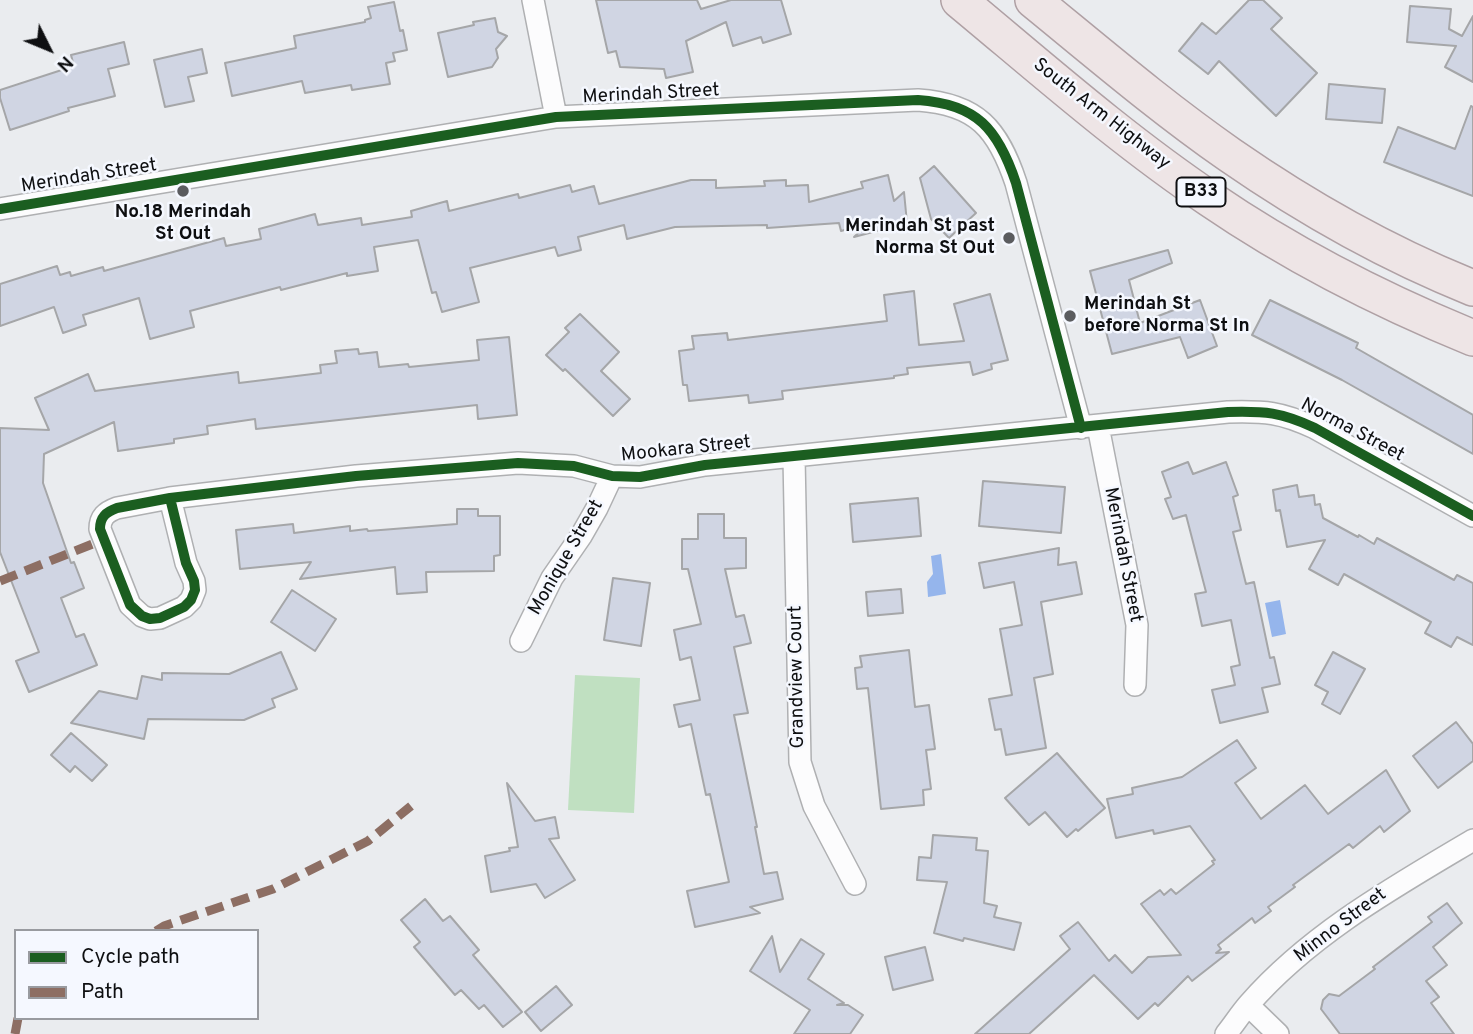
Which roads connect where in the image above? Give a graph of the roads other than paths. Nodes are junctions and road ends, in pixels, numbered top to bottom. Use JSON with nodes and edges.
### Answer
{"nodes":[{"id":1,"x":533,"y":0,"type":"edge"},
{"id":2,"x":959,"y":0,"type":"edge"},
{"id":3,"x":1033,"y":0,"type":"edge"},
{"id":4,"x":556,"y":117,"type":"junction"},
{"id":5,"x":0,"y":209,"type":"edge"},
{"id":6,"x":1473,"y":288,"type":"edge"},
{"id":7,"x":1473,"y":338,"type":"edge"},
{"id":8,"x":1090,"y":427,"type":"junction"},
{"id":9,"x":794,"y":457,"type":"junction"},
{"id":10,"x":612,"y":475,"type":"junction"},
{"id":11,"x":170,"y":498,"type":"junction"},
{"id":12,"x":1473,"y":516,"type":"edge"},
{"id":13,"x":521,"y":641,"type":"dead end"},
{"id":14,"x":1135,"y":685,"type":"dead end"},
{"id":15,"x":1473,"y":840,"type":"edge"},
{"id":16,"x":855,"y":884,"type":"dead end"},
{"id":17,"x":1248,"y":1005,"type":"junction"},
{"id":18,"x":1226,"y":1034,"type":"edge"},
{"id":19,"x":1278,"y":1034,"type":"edge"}],
"edges":[{"from":1,"to":4,"type":"street"},
{"from":2,"to":7,"type":"main road","name":"South Arm Highway","number":"B33"},
{"from":3,"to":6,"type":"main road","number":"B33"},
{"from":4,"to":5,"type":"street","name":"Merindah Street"},
{"from":4,"to":8,"type":"street","name":"Merindah Street"},
{"from":8,"to":9,"type":"street","name":"Mookara Street"},
{"from":8,"to":12,"type":"street","name":"Norma Street"},
{"from":8,"to":14,"type":"street","name":"Merindah Street"},
{"from":9,"to":10,"type":"street","name":"Mookara Street"},
{"from":9,"to":16,"type":"street","name":"Grandview Court"},
{"from":10,"to":11,"type":"street","name":"Mookara Street"},
{"from":10,"to":13,"type":"street","name":"Monique Street"},
{"from":11,"to":11,"type":"street","name":"Mookara Street"},
{"from":15,"to":17,"type":"street","name":"Minno Street"},
{"from":17,"to":18,"type":"street","name":"Minno Street"},
{"from":17,"to":19,"type":"street"}]}
